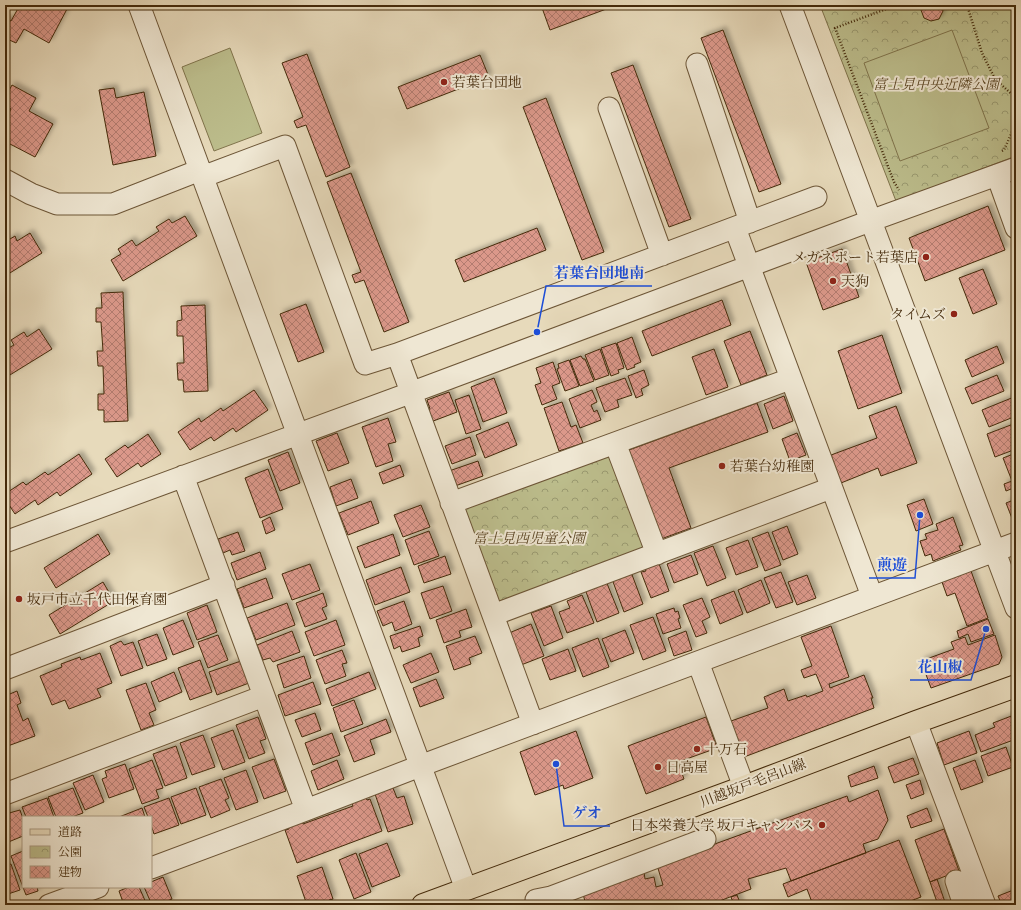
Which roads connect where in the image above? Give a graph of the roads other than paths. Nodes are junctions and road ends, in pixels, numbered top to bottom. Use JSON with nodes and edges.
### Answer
{"nodes":[{"id":1,"x":139,"y":5,"type":"edge"},
{"id":2,"x":790,"y":5,"type":"edge"},
{"id":3,"x":697,"y":64,"type":"dead end"},
{"id":4,"x":609,"y":108,"type":"dead end"},
{"id":5,"x":1006,"y":172,"type":"edge"},
{"id":6,"x":201,"y":174,"type":"junction"},
{"id":7,"x":5,"y":180,"type":"edge"},
{"id":8,"x":816,"y":197,"type":"dead end"},
{"id":9,"x":870,"y":221,"type":"junction"},
{"id":10,"x":742,"y":225,"type":"junction"},
{"id":11,"x":1016,"y":228,"type":"edge"},
{"id":12,"x":662,"y":255,"type":"junction"},
{"id":13,"x":748,"y":266,"type":"junction"},
{"id":14,"x":397,"y":354,"type":"junction"},
{"id":15,"x":790,"y":379,"type":"junction"},
{"id":16,"x":410,"y":393,"type":"junction"},
{"id":17,"x":297,"y":434,"type":"junction"},
{"id":18,"x":615,"y":443,"type":"junction"},
{"id":19,"x":183,"y":476,"type":"junction"},
{"id":20,"x":831,"y":488,"type":"junction"},
{"id":21,"x":451,"y":503,"type":"junction"},
{"id":22,"x":5,"y":542,"type":"edge"},
{"id":23,"x":1016,"y":543,"type":"edge"},
{"id":24,"x":995,"y":550,"type":"junction"},
{"id":25,"x":657,"y":554,"type":"junction"},
{"id":26,"x":224,"y":585,"type":"junction"},
{"id":27,"x":872,"y":596,"type":"junction"},
{"id":28,"x":1016,"y":608,"type":"edge"},
{"id":29,"x":493,"y":615,"type":"junction"},
{"id":30,"x":698,"y":662,"type":"junction"},
{"id":31,"x":5,"y":669,"type":"edge"},
{"id":32,"x":1016,"y":686,"type":"edge"},
{"id":33,"x":264,"y":696,"type":"junction"},
{"id":34,"x":916,"y":722,"type":"junction"},
{"id":35,"x":533,"y":724,"type":"junction"},
{"id":36,"x":420,"y":766,"type":"junction"},
{"id":37,"x":744,"y":787,"type":"junction"},
{"id":38,"x":5,"y":794,"type":"edge"},
{"id":39,"x":306,"y":810,"type":"junction"},
{"id":40,"x":705,"y":839,"type":"dead end"},
{"id":41,"x":152,"y":868,"type":"edge"},
{"id":42,"x":956,"y":881,"type":"dead end"},
{"id":43,"x":95,"y":888,"type":"edge"},
{"id":44,"x":466,"y":889,"type":"junction"},
{"id":45,"x":547,"y":901,"type":"edge"},
{"id":46,"x":49,"y":905,"type":"edge"},
{"id":47,"x":423,"y":905,"type":"edge"},
{"id":48,"x":964,"y":905,"type":"edge"},
{"id":49,"x":985,"y":905,"type":"edge"}],
"edges":[{"from":1,"to":6,"type":"street"},
{"from":2,"to":9,"type":"street"},
{"from":3,"to":10,"type":"street"},
{"from":4,"to":12,"type":"street"},
{"from":5,"to":9,"type":"street"},
{"from":5,"to":11,"type":"street"},
{"from":6,"to":7,"type":"street"},
{"from":6,"to":14,"type":"street"},
{"from":6,"to":17,"type":"street"},
{"from":8,"to":10,"type":"street"},
{"from":9,"to":13,"type":"street"},
{"from":9,"to":24,"type":"street"},
{"from":10,"to":12,"type":"street"},
{"from":10,"to":13,"type":"street"},
{"from":12,"to":14,"type":"street"},
{"from":13,"to":15,"type":"street"},
{"from":13,"to":16,"type":"street"},
{"from":14,"to":16,"type":"street"},
{"from":15,"to":18,"type":"street"},
{"from":15,"to":20,"type":"street"},
{"from":16,"to":17,"type":"street"},
{"from":16,"to":21,"type":"street"},
{"from":17,"to":19,"type":"street"},
{"from":17,"to":36,"type":"street"},
{"from":18,"to":21,"type":"street"},
{"from":18,"to":25,"type":"street"},
{"from":19,"to":22,"type":"street"},
{"from":19,"to":26,"type":"street"},
{"from":20,"to":25,"type":"street"},
{"from":20,"to":27,"type":"street"},
{"from":21,"to":29,"type":"street"},
{"from":23,"to":24,"type":"street"},
{"from":24,"to":27,"type":"street"},
{"from":24,"to":28,"type":"street"},
{"from":25,"to":29,"type":"street"},
{"from":26,"to":31,"type":"street"},
{"from":26,"to":33,"type":"street"},
{"from":27,"to":30,"type":"street"},
{"from":29,"to":35,"type":"street"},
{"from":30,"to":35,"type":"street"},
{"from":30,"to":37,"type":"street"},
{"from":32,"to":34,"type":"main road","name":"川越坂戸毛呂山線"},
{"from":33,"to":38,"type":"street"},
{"from":33,"to":39,"type":"street"},
{"from":34,"to":37,"type":"main road","name":"川越坂戸毛呂山線"},
{"from":34,"to":49,"type":"street"},
{"from":35,"to":36,"type":"street"},
{"from":36,"to":39,"type":"street"},
{"from":36,"to":44,"type":"street"},
{"from":37,"to":44,"type":"main road","name":"川越坂戸毛呂山線"},
{"from":39,"to":41,"type":"street"},
{"from":40,"to":45,"type":"street"},
{"from":42,"to":48,"type":"street"},
{"from":43,"to":46,"type":"street"},
{"from":44,"to":47,"type":"main road","name":"川越坂戸毛呂山線"}]}
